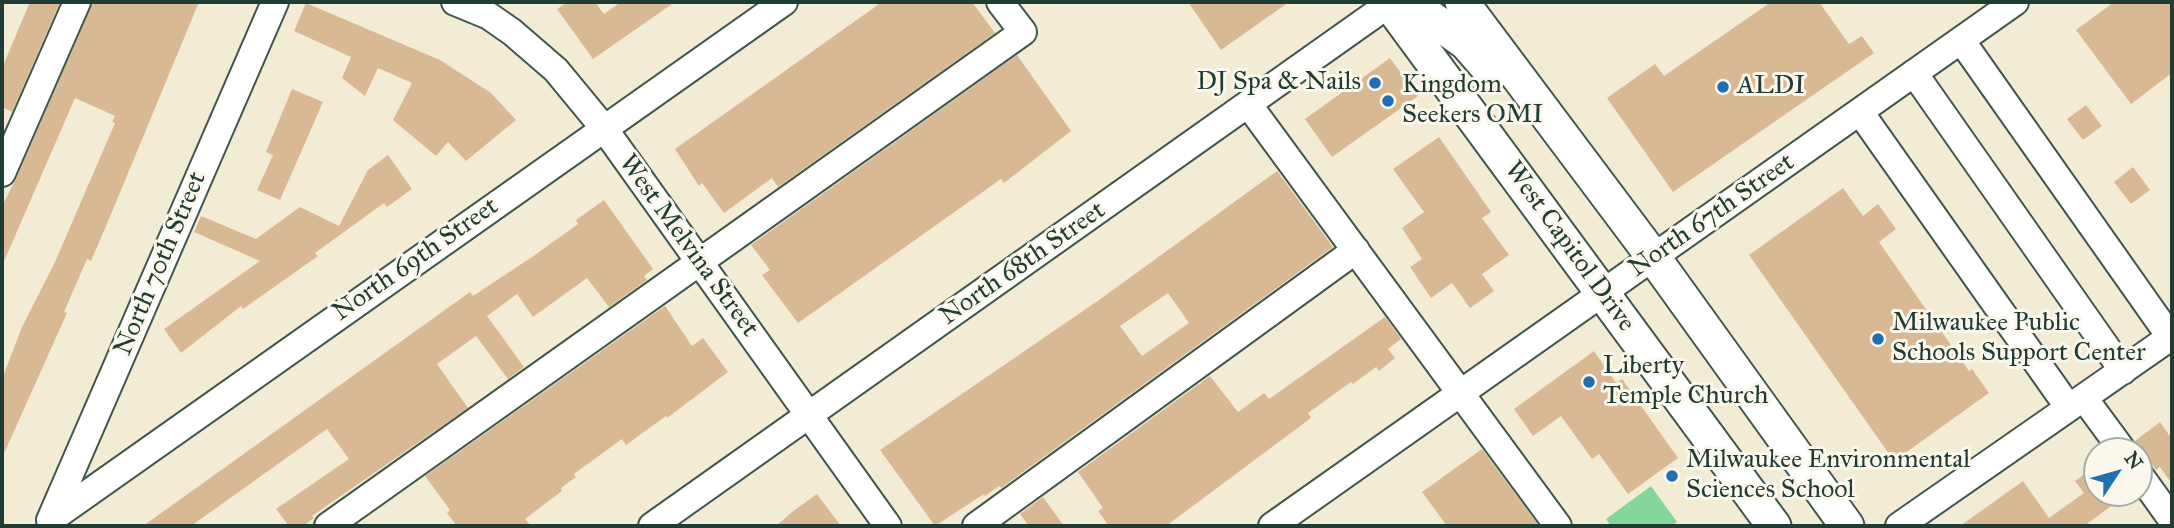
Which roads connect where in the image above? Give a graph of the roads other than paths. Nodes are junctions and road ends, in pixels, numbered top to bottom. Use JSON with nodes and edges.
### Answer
{"nodes":[{"id":1,"x":77,"y":2,"type":"edge"},
{"id":2,"x":275,"y":2,"type":"edge"},
{"id":3,"x":455,"y":2,"type":"edge"},
{"id":4,"x":783,"y":2,"type":"edge"},
{"id":5,"x":1000,"y":2,"type":"edge"},
{"id":6,"x":1390,"y":2,"type":"edge"},
{"id":7,"x":1462,"y":2,"type":"edge"},
{"id":8,"x":2015,"y":2,"type":"edge"},
{"id":9,"x":493,"y":9,"type":"edge"},
{"id":10,"x":1961,"y":40,"type":"junction"},
{"id":11,"x":1914,"y":73,"type":"junction"},
{"id":12,"x":1248,"y":104,"type":"junction"},
{"id":13,"x":1543,"y":109,"type":"junction"},
{"id":14,"x":1860,"y":112,"type":"junction"},
{"id":15,"x":603,"y":127,"type":"junction"},
{"id":16,"x":2,"y":173,"type":"edge"},
{"id":17,"x":1356,"y":250,"type":"junction"},
{"id":18,"x":1654,"y":258,"type":"junction"},
{"id":19,"x":699,"y":261,"type":"junction"},
{"id":20,"x":1604,"y":294,"type":"junction"},
{"id":21,"x":2171,"y":337,"type":"edge"},
{"id":22,"x":2123,"y":371,"type":"junction"},
{"id":23,"x":1461,"y":394,"type":"junction"},
{"id":24,"x":2076,"y":403,"type":"junction"},
{"id":25,"x":809,"y":416,"type":"junction"},
{"id":26,"x":2109,"y":437,"type":"edge"},
{"id":27,"x":2153,"y":494,"type":"edge"},
{"id":28,"x":2172,"y":520,"type":"edge"},
{"id":29,"x":49,"y":523,"type":"edge"},
{"id":30,"x":328,"y":526,"type":"edge"},
{"id":31,"x":652,"y":526,"type":"edge"},
{"id":32,"x":888,"y":526,"type":"edge"},
{"id":33,"x":976,"y":526,"type":"edge"},
{"id":34,"x":1272,"y":526,"type":"edge"},
{"id":35,"x":1558,"y":526,"type":"edge"},
{"id":36,"x":1774,"y":526,"type":"edge"},
{"id":37,"x":1847,"y":526,"type":"edge"},
{"id":38,"x":1899,"y":526,"type":"edge"}],
"edges":[{"from":1,"to":16,"type":"street"},
{"from":2,"to":29,"type":"street","name":"North 70th Street"},
{"from":3,"to":9,"type":"street","name":"West Melvina Street"},
{"from":4,"to":15,"type":"street","name":"North 69th Street"},
{"from":5,"to":19,"type":"street"},
{"from":6,"to":12,"type":"street","name":"North 68th Street"},
{"from":6,"to":13,"type":"main road"},
{"from":6,"to":20,"type":"main road","name":"West Capitol Drive"},
{"from":7,"to":13,"type":"main road"},
{"from":8,"to":10,"type":"street","name":"North 67th Street"},
{"from":9,"to":15,"type":"street","name":"West Melvina Street"},
{"from":10,"to":11,"type":"street","name":"North 67th Street"},
{"from":10,"to":21,"type":"street"},
{"from":11,"to":14,"type":"street","name":"North 67th Street"},
{"from":11,"to":22,"type":"street"},
{"from":12,"to":17,"type":"street"},
{"from":12,"to":25,"type":"street","name":"North 68th Street"},
{"from":13,"to":18,"type":"main road"},
{"from":14,"to":18,"type":"street","name":"North 67th Street"},
{"from":14,"to":24,"type":"street"},
{"from":15,"to":19,"type":"street","name":"West Melvina Street"},
{"from":15,"to":29,"type":"street","name":"North 69th Street"},
{"from":17,"to":23,"type":"street"},
{"from":17,"to":33,"type":"street"},
{"from":18,"to":20,"type":"street","name":"North 67th Street"},
{"from":18,"to":37,"type":"main road"},
{"from":19,"to":25,"type":"street","name":"West Melvina Street"},
{"from":19,"to":30,"type":"street"},
{"from":20,"to":23,"type":"street","name":"North 67th Street"},
{"from":20,"to":36,"type":"main road","name":"West Capitol Drive"},
{"from":21,"to":22,"type":"street"},
{"from":22,"to":24,"type":"street"},
{"from":23,"to":34,"type":"street","name":"North 67th Street"},
{"from":23,"to":35,"type":"street"},
{"from":24,"to":26,"type":"street"},
{"from":24,"to":38,"type":"street"},
{"from":25,"to":31,"type":"street","name":"North 68th Street"},
{"from":25,"to":32,"type":"street","name":"West Melvina Street"},
{"from":27,"to":28,"type":"street"}]}
